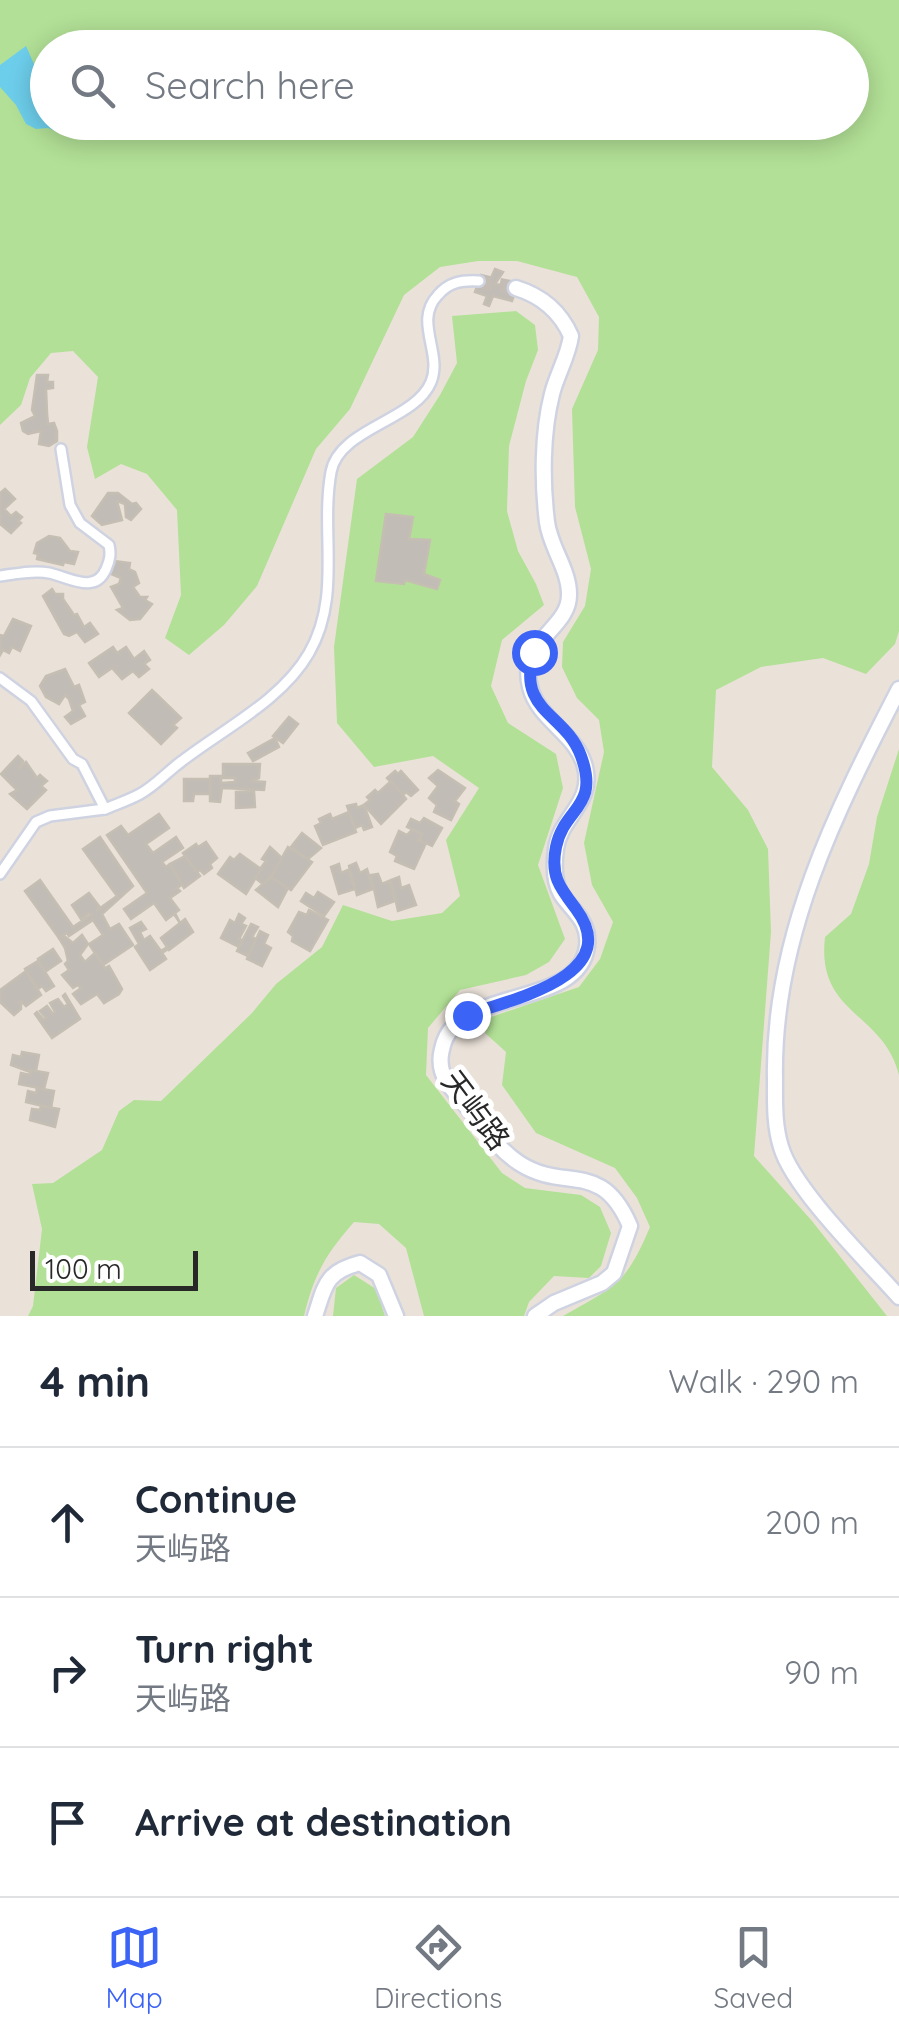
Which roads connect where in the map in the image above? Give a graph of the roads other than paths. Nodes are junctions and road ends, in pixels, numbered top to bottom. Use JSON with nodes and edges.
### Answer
{"nodes":[{"id":1,"x":479,"y":281,"type":"tunnel mouth"},
{"id":2,"x":516,"y":288,"type":"tunnel mouth"},
{"id":3,"x":60,"y":450,"type":"dead end"},
{"id":4,"x":0,"y":576,"type":"edge"},
{"id":5,"x":0,"y":678,"type":"edge"},
{"id":6,"x":899,"y":689,"type":"edge"},
{"id":7,"x":105,"y":809,"type":"junction"},
{"id":8,"x":0,"y":874,"type":"edge"},
{"id":9,"x":899,"y":1297,"type":"edge"},
{"id":10,"x":315,"y":1316,"type":"edge"},
{"id":11,"x":396,"y":1316,"type":"edge"},
{"id":12,"x":535,"y":1316,"type":"edge"}],
"edges":[{"from":1,"to":7,"type":"street"},
{"from":2,"to":12,"type":"street","name":"天屿路"},
{"from":3,"to":4,"type":"street"},
{"from":5,"to":7,"type":"street"},
{"from":6,"to":9,"type":"street"},
{"from":7,"to":8,"type":"street"},
{"from":10,"to":11,"type":"street"}]}
